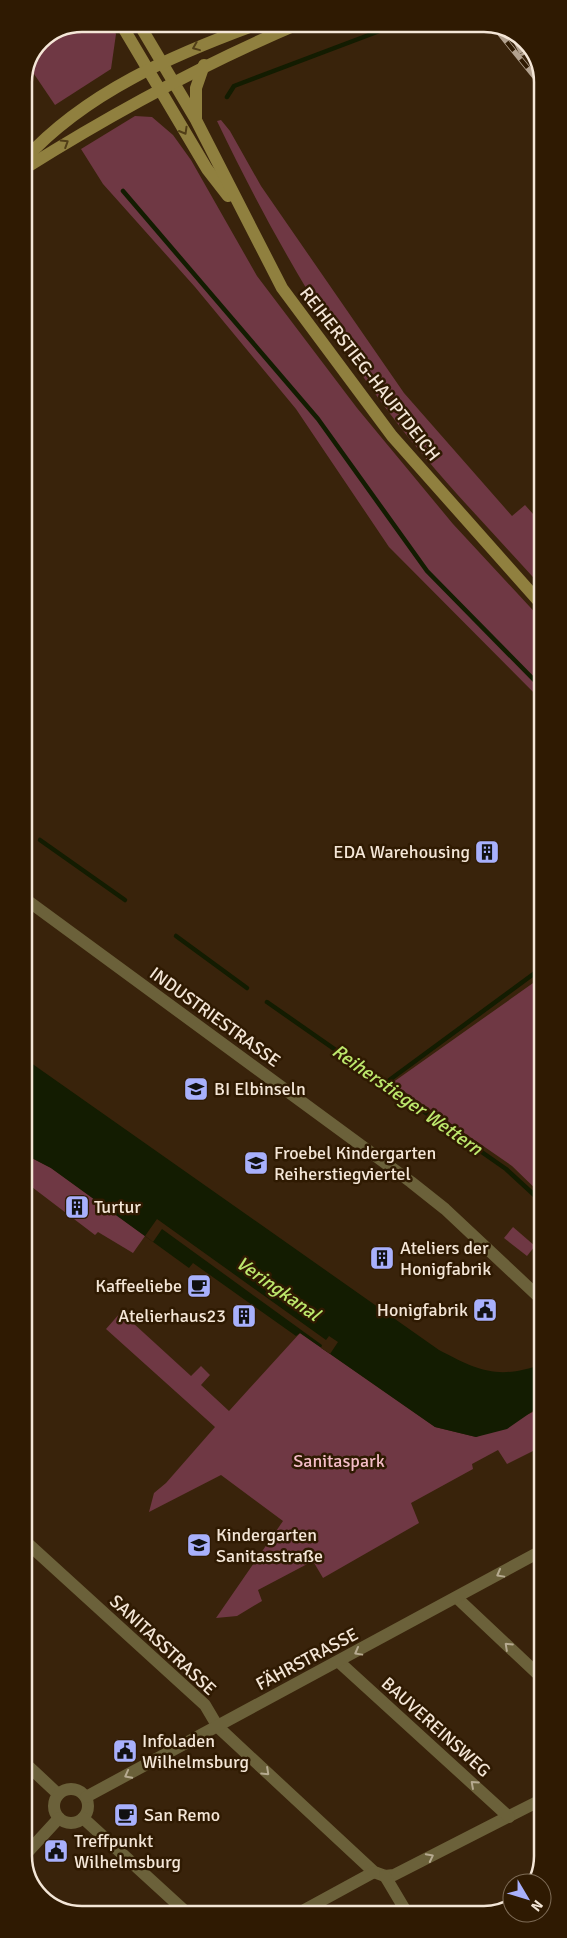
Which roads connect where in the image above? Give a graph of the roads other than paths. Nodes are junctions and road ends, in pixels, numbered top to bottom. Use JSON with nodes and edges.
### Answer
{"nodes":[{"id":1,"x":126,"y":32,"type":"edge"},
{"id":2,"x":145,"y":32,"type":"edge"},
{"id":3,"x":237,"y":32,"type":"edge"},
{"id":4,"x":279,"y":32,"type":"edge"},
{"id":5,"x":162,"y":62,"type":"junction"},
{"id":6,"x":204,"y":65,"type":"junction"},
{"id":7,"x":148,"y":69,"type":"junction"},
{"id":8,"x":174,"y":82,"type":"junction"},
{"id":9,"x":160,"y":89,"type":"junction"},
{"id":10,"x":196,"y":120,"type":"junction"},
{"id":11,"x":32,"y":152,"type":"edge"},
{"id":12,"x":32,"y":164,"type":"edge"},
{"id":13,"x":246,"y":220,"type":"junction"},
{"id":14,"x":534,"y":596,"type":"edge"},
{"id":15,"x":32,"y":904,"type":"edge"},
{"id":16,"x":534,"y":1292,"type":"edge"},
{"id":17,"x":32,"y":1547,"type":"edge"},
{"id":18,"x":534,"y":1555,"type":"edge"},
{"id":19,"x":457,"y":1598,"type":"junction"},
{"id":20,"x":340,"y":1662,"type":"junction"},
{"id":21,"x":534,"y":1671,"type":"edge"},
{"id":22,"x":218,"y":1727,"type":"junction"},
{"id":23,"x":32,"y":1770,"type":"edge"},
{"id":24,"x":58,"y":1794,"type":"junction"},
{"id":25,"x":86,"y":1797,"type":"junction"},
{"id":26,"x":534,"y":1804,"type":"edge"},
{"id":27,"x":510,"y":1817,"type":"junction"},
{"id":28,"x":59,"y":1818,"type":"junction"},
{"id":29,"x":84,"y":1818,"type":"junction"},
{"id":30,"x":32,"y":1847,"type":"edge"},
{"id":31,"x":379,"y":1874,"type":"junction"},
{"id":32,"x":179,"y":1905,"type":"edge"},
{"id":33,"x":314,"y":1906,"type":"edge"},
{"id":34,"x":402,"y":1906,"type":"edge"}],
"edges":[{"from":1,"to":7,"type":"main road","name":"REIHERSTIEG-HAUPTDEICH"},
{"from":2,"to":5,"type":"main road","name":"REIHERSTIEG-HAUPTDEICH"},
{"from":3,"to":5,"type":"main road","one_way":true},
{"from":4,"to":6,"type":"main road"},
{"from":5,"to":7,"type":"main road"},
{"from":5,"to":8,"type":"main road","name":"REIHERSTIEG-HAUPTDEICH"},
{"from":6,"to":8,"type":"main road"},
{"from":6,"to":10,"type":"main road"},
{"from":7,"to":9,"type":"main road","name":"REIHERSTIEG-HAUPTDEICH"},
{"from":7,"to":11,"type":"main road"},
{"from":8,"to":9,"type":"main road"},
{"from":8,"to":10,"type":"main road","name":"REIHERSTIEG-HAUPTDEICH"},
{"from":12,"to":9,"type":"main road","one_way":true},
{"from":9,"to":13,"type":"main road","name":"REIHERSTIEG-HAUPTDEICH","one_way":true},
{"from":10,"to":13,"type":"main road","name":"REIHERSTIEG-HAUPTDEICH"},
{"from":13,"to":14,"type":"main road","name":"REIHERSTIEG-HAUPTDEICH"},
{"from":15,"to":16,"type":"street","name":"INDUSTRIESTRASSE"},
{"from":17,"to":22,"type":"street","name":"SANITASSTRASSE"},
{"from":18,"to":19,"type":"street","name":"FÄHRSTRASSE","one_way":true},
{"from":19,"to":20,"type":"street","name":"FÄHRSTRASSE","one_way":true},
{"from":21,"to":19,"type":"street","one_way":true},
{"from":20,"to":22,"type":"street","name":"FÄHRSTRASSE"},
{"from":27,"to":20,"type":"street","name":"BAUVEREINSWEG","one_way":true},
{"from":22,"to":25,"type":"street","name":"FÄHRSTRASSE","one_way":true},
{"from":22,"to":31,"type":"street","name":"SANITASSTRASSE","one_way":true},
{"from":23,"to":24,"type":"street"},
{"from":24,"to":25,"type":"street"},
{"from":24,"to":28,"type":"street"},
{"from":25,"to":29,"type":"street"},
{"from":26,"to":27,"type":"street"},
{"from":31,"to":27,"type":"street","one_way":true},
{"from":28,"to":29,"type":"street"},
{"from":28,"to":30,"type":"street"},
{"from":29,"to":32,"type":"street"},
{"from":31,"to":33,"type":"street"},
{"from":31,"to":34,"type":"street","name":"SANITASSTRASSE"}]}
